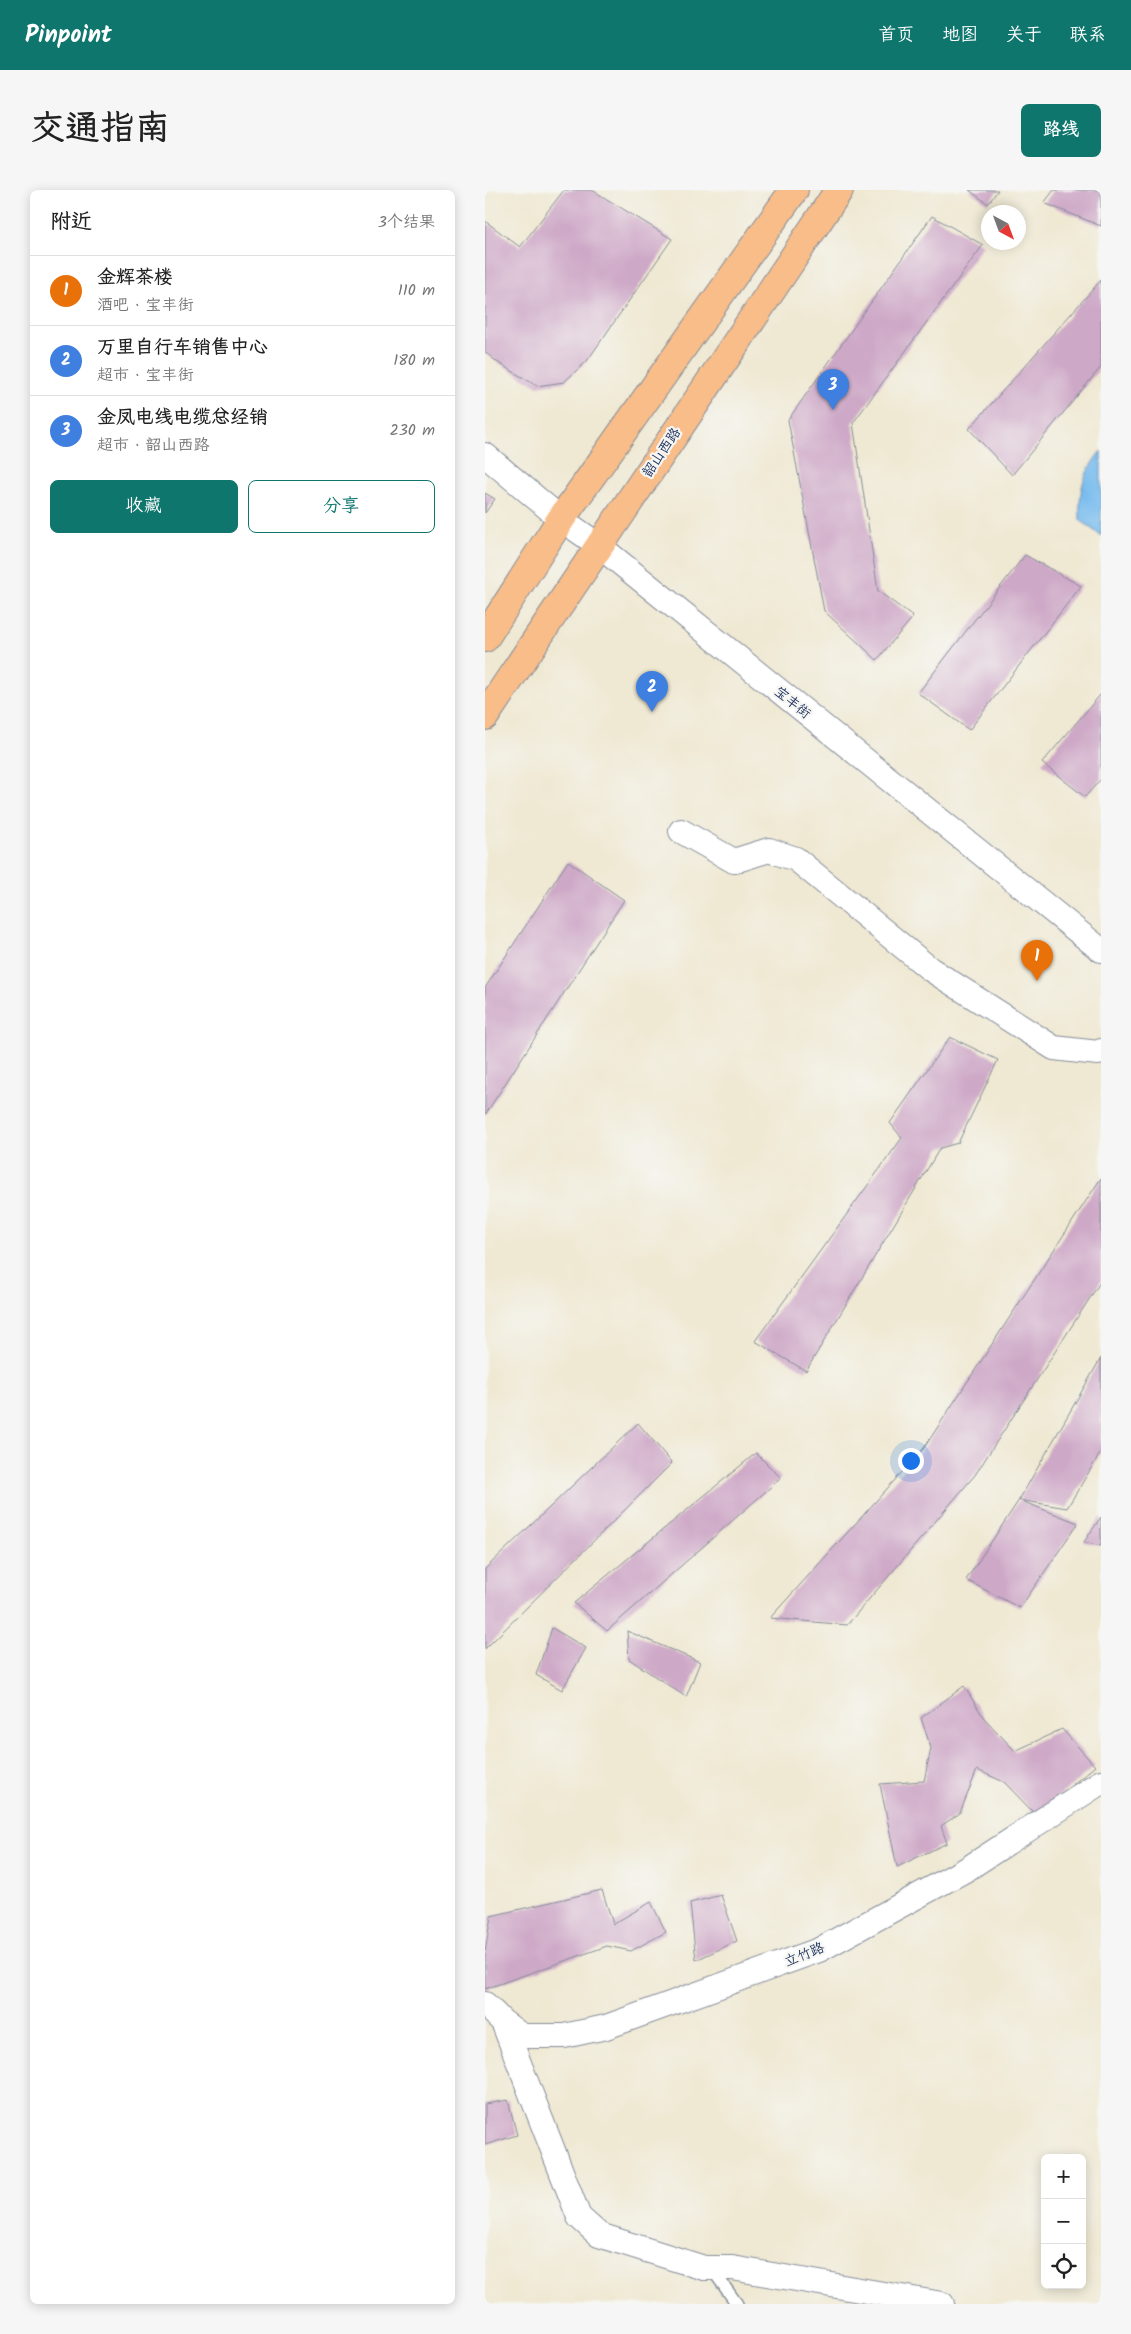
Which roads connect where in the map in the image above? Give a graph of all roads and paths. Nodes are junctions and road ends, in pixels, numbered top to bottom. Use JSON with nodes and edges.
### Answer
{"nodes":[{"id":1,"x":794,"y":190,"type":"edge"},
{"id":2,"x":839,"y":190,"type":"edge"},
{"id":3,"x":485,"y":455,"type":"edge"},
{"id":4,"x":561,"y":519,"type":"junction"},
{"id":5,"x":598,"y":546,"type":"junction"},
{"id":6,"x":485,"y":638,"type":"edge"},
{"id":7,"x":485,"y":716,"type":"edge"},
{"id":8,"x":681,"y":831,"type":"dead end"},
{"id":9,"x":1101,"y":950,"type":"edge"},
{"id":10,"x":1101,"y":1051,"type":"edge"},
{"id":11,"x":1101,"y":1782,"type":"edge"},
{"id":12,"x":485,"y":2004,"type":"edge"},
{"id":13,"x":503,"y":2022,"type":"junction"},
{"id":14,"x":711,"y":2268,"type":"junction"},
{"id":15,"x":737,"y":2304,"type":"edge"},
{"id":16,"x":942,"y":2304,"type":"edge"}],
"edges":[{"from":1,"to":4,"type":"main road"},
{"from":2,"to":5,"type":"main road","name":"韶山西路"},
{"from":3,"to":4,"type":"street","name":"宝丰街"},
{"from":4,"to":5,"type":"street","name":"宝丰街"},
{"from":4,"to":6,"type":"main road"},
{"from":5,"to":7,"type":"main road","name":"韶山西路"},
{"from":5,"to":9,"type":"street","name":"宝丰街"},
{"from":8,"to":10,"type":"street"},
{"from":11,"to":13,"type":"street","name":"立竹路"},
{"from":12,"to":13,"type":"street","name":"立竹路"},
{"from":13,"to":14,"type":"street"},
{"from":14,"to":15,"type":"lane"},
{"from":14,"to":16,"type":"street"}]}
